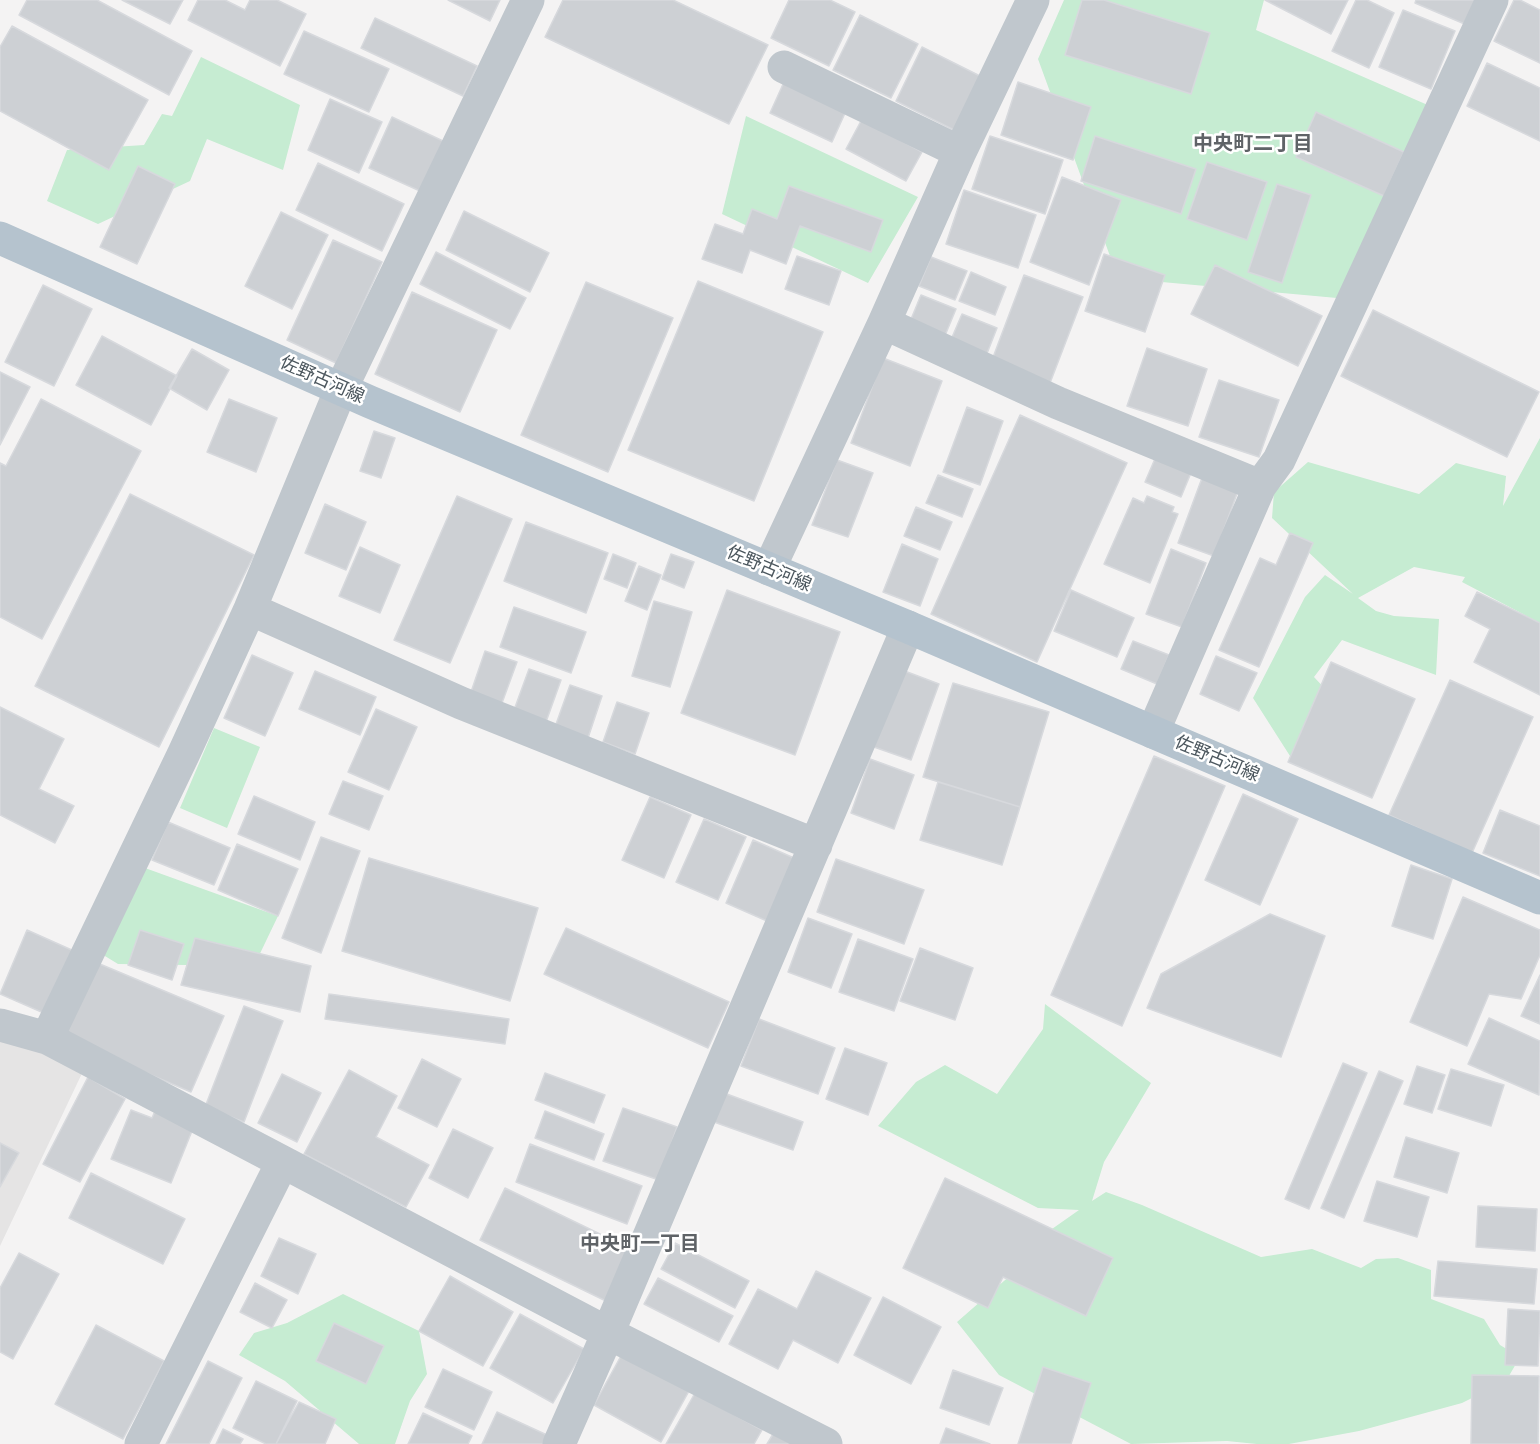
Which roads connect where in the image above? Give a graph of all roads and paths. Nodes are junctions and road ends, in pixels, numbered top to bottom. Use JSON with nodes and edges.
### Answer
{"nodes":[{"id":1,"x":528,"y":0,"type":"edge"},
{"id":2,"x":1033,"y":0,"type":"edge"},
{"id":3,"x":1492,"y":0,"type":"edge"},
{"id":4,"x":784,"y":67,"type":"dead end"},
{"id":5,"x":960,"y":153,"type":"junction"},
{"id":6,"x":0,"y":238,"type":"edge"},
{"id":7,"x":884,"y":323,"type":"junction"},
{"id":8,"x":341,"y":389,"type":"junction"},
{"id":9,"x":1260,"y":486,"type":"junction"},
{"id":10,"x":769,"y":569,"type":"junction"},
{"id":11,"x":250,"y":609,"type":"junction"},
{"id":12,"x":908,"y":627,"type":"junction"},
{"id":13,"x":1153,"y":732,"type":"junction"},
{"id":14,"x":816,"y":845,"type":"junction"},
{"id":15,"x":1540,"y":898,"type":"edge"},
{"id":16,"x":0,"y":1025,"type":"edge"},
{"id":17,"x":47,"y":1038,"type":"junction"},
{"id":18,"x":282,"y":1162,"type":"junction"},
{"id":19,"x":608,"y":1333,"type":"junction"},
{"id":20,"x":141,"y":1444,"type":"edge"},
{"id":21,"x":559,"y":1444,"type":"edge"},
{"id":22,"x":826,"y":1444,"type":"edge"}],
"edges":[{"from":1,"to":8,"type":"street"},
{"from":2,"to":5,"type":"street"},
{"from":3,"to":9,"type":"street"},
{"from":4,"to":5,"type":"street"},
{"from":5,"to":7,"type":"street"},
{"from":6,"to":8,"type":"main road","name":"佐野古河線"},
{"from":7,"to":9,"type":"street"},
{"from":7,"to":10,"type":"street"},
{"from":8,"to":10,"type":"main road","name":"佐野古河線"},
{"from":8,"to":11,"type":"street"},
{"from":9,"to":13,"type":"street"},
{"from":10,"to":12,"type":"main road","name":"佐野古河線"},
{"from":11,"to":14,"type":"street"},
{"from":11,"to":17,"type":"street"},
{"from":12,"to":13,"type":"main road","name":"佐野古河線"},
{"from":12,"to":14,"type":"street"},
{"from":13,"to":15,"type":"main road","name":"佐野古河線"},
{"from":14,"to":19,"type":"street"},
{"from":16,"to":17,"type":"street"},
{"from":17,"to":18,"type":"street"},
{"from":18,"to":19,"type":"street"},
{"from":18,"to":20,"type":"street"},
{"from":19,"to":21,"type":"street"},
{"from":19,"to":22,"type":"street"}]}
